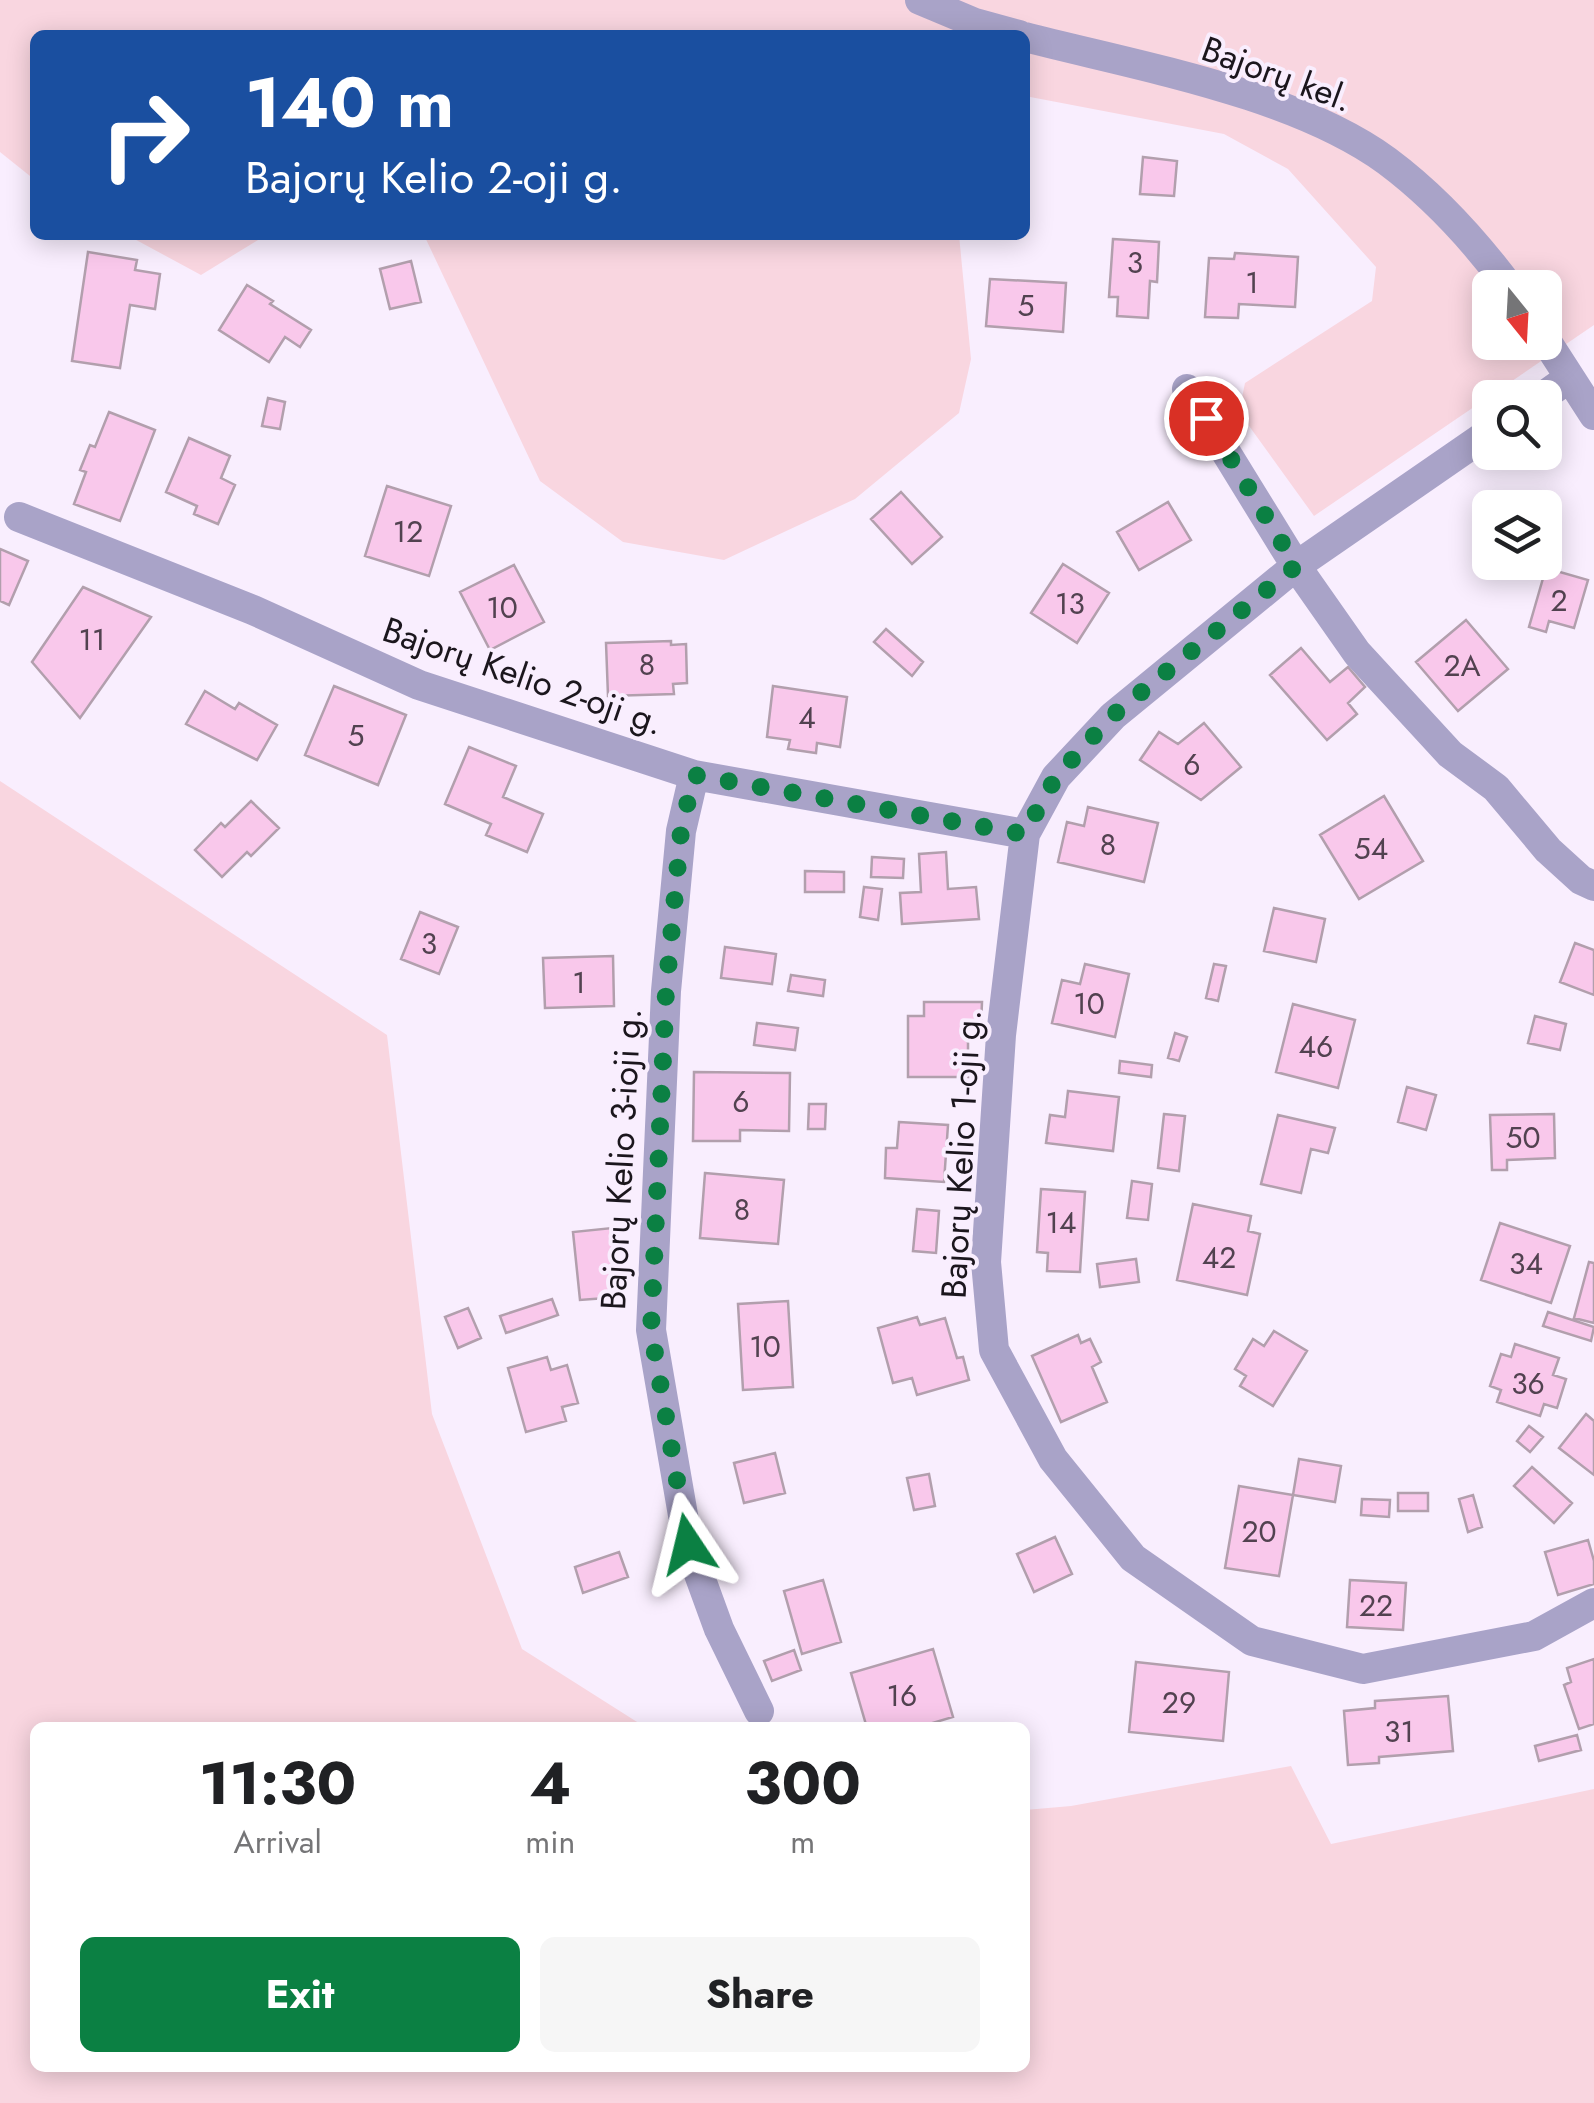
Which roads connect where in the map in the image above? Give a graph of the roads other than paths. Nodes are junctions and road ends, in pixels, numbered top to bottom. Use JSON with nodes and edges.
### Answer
{"nodes":[{"id":1,"x":920,"y":0,"type":"edge"},
{"id":2,"x":1000,"y":30,"type":"edge"},
{"id":3,"x":1030,"y":38,"type":"edge"},
{"id":4,"x":1496,"y":270,"type":"edge"},
{"id":5,"x":1558,"y":360,"type":"edge"},
{"id":6,"x":1570,"y":378,"type":"junction"},
{"id":7,"x":1562,"y":384,"type":"edge"},
{"id":8,"x":1188,"y":389,"type":"dead end"},
{"id":9,"x":1594,"y":415,"type":"edge"},
{"id":10,"x":1472,"y":444,"type":"edge"},
{"id":11,"x":19,"y":517,"type":"dead end"},
{"id":12,"x":1296,"y":566,"type":"junction"},
{"id":13,"x":694,"y":775,"type":"junction"},
{"id":14,"x":1024,"y":834,"type":"junction"},
{"id":15,"x":1594,"y":886,"type":"edge"},
{"id":16,"x":1594,"y":1603,"type":"edge"},
{"id":17,"x":758,"y":1711,"type":"dead end"}],
"edges":[{"from":1,"to":2,"type":"street","name":"Bajorų kel."},
{"from":3,"to":4,"type":"street","name":"Bajorų kel."},
{"from":5,"to":6,"type":"street"},
{"from":6,"to":7,"type":"street"},
{"from":6,"to":9,"type":"street"},
{"from":8,"to":12,"type":"street"},
{"from":10,"to":12,"type":"street","name":"Bajorų Kelio 1-oji g."},
{"from":11,"to":13,"type":"street","name":"Bajorų Kelio 2-oji g."},
{"from":12,"to":14,"type":"street","name":"Bajorų Kelio 1-oji g."},
{"from":12,"to":15,"type":"street"},
{"from":13,"to":14,"type":"street","name":"Bajorų Kelio 2-oji g."},
{"from":13,"to":17,"type":"street","name":"Bajorų Kelio 3-ioji g."},
{"from":14,"to":16,"type":"street","name":"Bajorų Kelio 1-oji g."}]}
